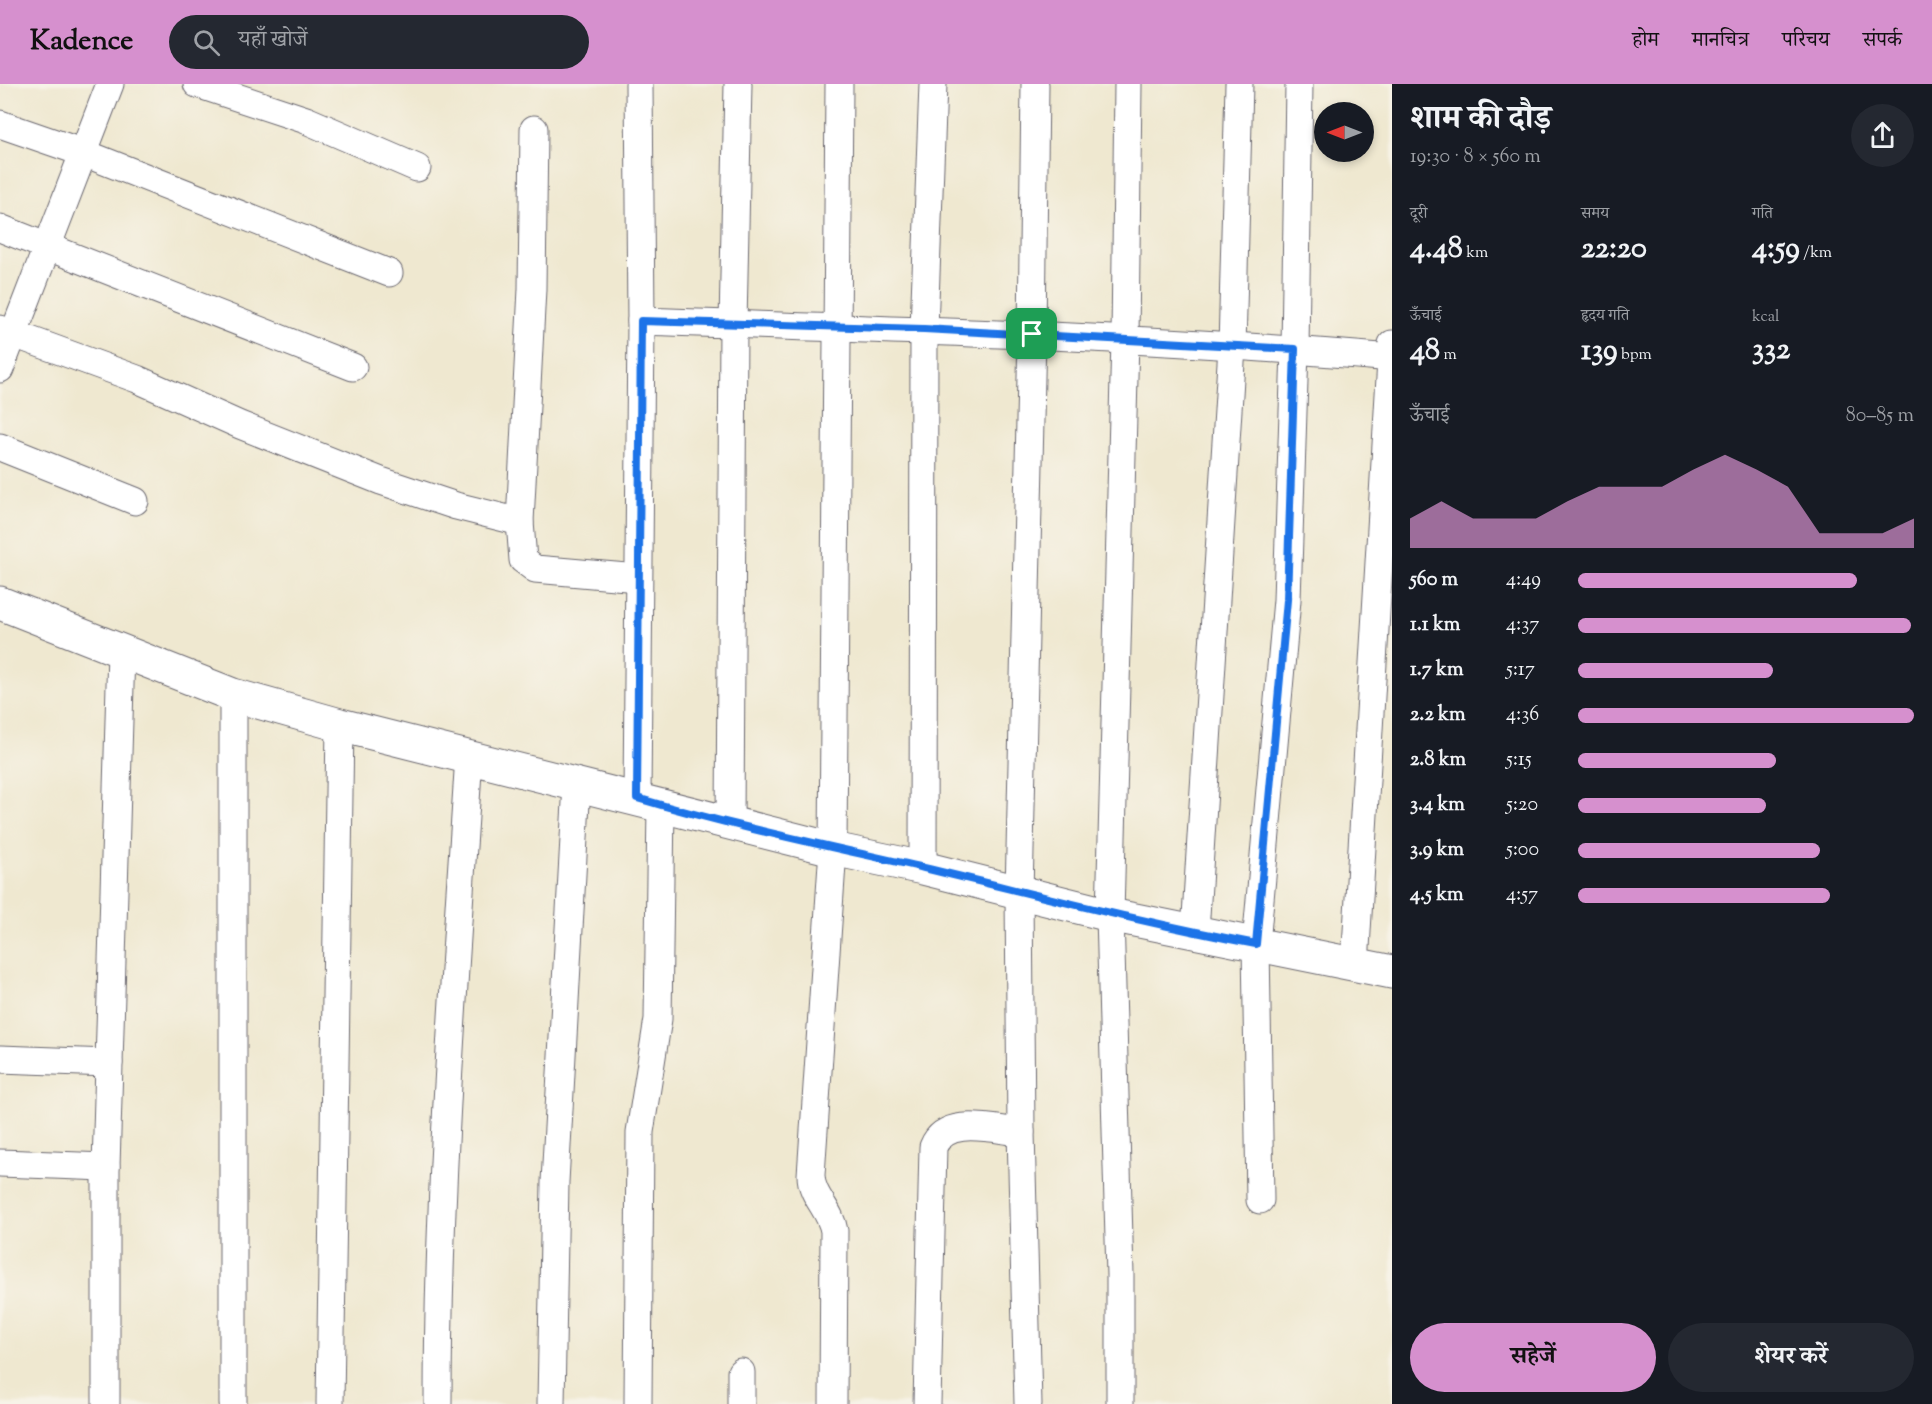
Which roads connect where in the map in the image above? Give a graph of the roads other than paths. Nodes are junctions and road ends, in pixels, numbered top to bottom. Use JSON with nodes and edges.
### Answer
{"nodes":[{"id":1,"x":110,"y":84,"type":"edge"},
{"id":2,"x":198,"y":84,"type":"edge"},
{"id":3,"x":639,"y":84,"type":"edge"},
{"id":4,"x":738,"y":84,"type":"edge"},
{"id":5,"x":839,"y":84,"type":"edge"},
{"id":6,"x":933,"y":84,"type":"edge"},
{"id":7,"x":1035,"y":84,"type":"edge"},
{"id":8,"x":1128,"y":84,"type":"edge"},
{"id":9,"x":1239,"y":84,"type":"edge"},
{"id":10,"x":1299,"y":84,"type":"edge"},
{"id":11,"x":0,"y":124,"type":"edge"},
{"id":12,"x":534,"y":129,"type":"dead end"},
{"id":13,"x":84,"y":153,"type":"junction"},
{"id":14,"x":417,"y":168,"type":"dead end"},
{"id":15,"x":0,"y":228,"type":"edge"},
{"id":16,"x":48,"y":245,"type":"junction"},
{"id":17,"x":389,"y":273,"type":"dead end"},
{"id":18,"x":641,"y":321,"type":"junction"},
{"id":19,"x":733,"y":324,"type":"junction"},
{"id":20,"x":835,"y":328,"type":"junction"},
{"id":21,"x":924,"y":329,"type":"junction"},
{"id":22,"x":7,"y":332,"type":"edge"},
{"id":23,"x":1032,"y":334,"type":"junction"},
{"id":24,"x":1125,"y":339,"type":"junction"},
{"id":25,"x":1392,"y":344,"type":"edge"},
{"id":26,"x":1232,"y":347,"type":"junction"},
{"id":27,"x":1295,"y":349,"type":"junction"},
{"id":28,"x":1392,"y":358,"type":"edge"},
{"id":29,"x":353,"y":367,"type":"dead end"},
{"id":30,"x":0,"y":369,"type":"edge"},
{"id":31,"x":0,"y":447,"type":"edge"},
{"id":32,"x":135,"y":501,"type":"dead end"},
{"id":33,"x":520,"y":522,"type":"junction"},
{"id":34,"x":638,"y":578,"type":"junction"},
{"id":35,"x":0,"y":603,"type":"edge"},
{"id":36,"x":121,"y":651,"type":"junction"},
{"id":37,"x":233,"y":695,"type":"junction"},
{"id":38,"x":340,"y":725,"type":"junction"},
{"id":39,"x":469,"y":756,"type":"junction"},
{"id":40,"x":577,"y":784,"type":"junction"},
{"id":41,"x":649,"y":802,"type":"junction"},
{"id":42,"x":730,"y":822,"type":"junction"},
{"id":43,"x":832,"y":849,"type":"junction"},
{"id":44,"x":923,"y":868,"type":"junction"},
{"id":45,"x":1019,"y":892,"type":"junction"},
{"id":46,"x":1110,"y":915,"type":"junction"},
{"id":47,"x":1194,"y":932,"type":"junction"},
{"id":48,"x":1256,"y":944,"type":"junction"},
{"id":49,"x":1355,"y":965,"type":"junction"},
{"id":50,"x":1392,"y":972,"type":"edge"},
{"id":51,"x":0,"y":1059,"type":"edge"},
{"id":52,"x":109,"y":1063,"type":"junction"},
{"id":53,"x":1021,"y":1132,"type":"junction"},
{"id":54,"x":0,"y":1163,"type":"edge"},
{"id":55,"x":106,"y":1167,"type":"junction"},
{"id":56,"x":1260,"y":1200,"type":"dead end"},
{"id":57,"x":741,"y":1372,"type":"dead end"},
{"id":58,"x":106,"y":1404,"type":"edge"},
{"id":59,"x":233,"y":1404,"type":"edge"},
{"id":60,"x":330,"y":1404,"type":"edge"},
{"id":61,"x":438,"y":1404,"type":"edge"},
{"id":62,"x":552,"y":1404,"type":"edge"},
{"id":63,"x":638,"y":1404,"type":"edge"},
{"id":64,"x":741,"y":1404,"type":"edge"},
{"id":65,"x":833,"y":1404,"type":"edge"},
{"id":66,"x":927,"y":1404,"type":"edge"},
{"id":67,"x":1028,"y":1404,"type":"edge"},
{"id":68,"x":1120,"y":1404,"type":"edge"}],
"edges":[{"from":1,"to":13,"type":"street"},
{"from":2,"to":14,"type":"street"},
{"from":3,"to":18,"type":"street"},
{"from":4,"to":19,"type":"street"},
{"from":5,"to":20,"type":"street"},
{"from":6,"to":21,"type":"street"},
{"from":7,"to":23,"type":"street"},
{"from":8,"to":24,"type":"street"},
{"from":9,"to":26,"type":"street"},
{"from":10,"to":27,"type":"street"},
{"from":11,"to":13,"type":"street"},
{"from":12,"to":33,"type":"street"},
{"from":13,"to":16,"type":"street"},
{"from":13,"to":17,"type":"street"},
{"from":15,"to":16,"type":"street"},
{"from":16,"to":22,"type":"street"},
{"from":16,"to":29,"type":"street"},
{"from":18,"to":19,"type":"street"},
{"from":18,"to":34,"type":"street"},
{"from":19,"to":20,"type":"street"},
{"from":19,"to":42,"type":"street"},
{"from":20,"to":21,"type":"street"},
{"from":20,"to":43,"type":"street"},
{"from":21,"to":23,"type":"street"},
{"from":21,"to":44,"type":"street"},
{"from":22,"to":30,"type":"street"},
{"from":22,"to":33,"type":"street"},
{"from":23,"to":24,"type":"street"},
{"from":23,"to":45,"type":"street"},
{"from":24,"to":26,"type":"street"},
{"from":24,"to":46,"type":"street"},
{"from":25,"to":28,"type":"street"},
{"from":26,"to":27,"type":"street"},
{"from":26,"to":47,"type":"street"},
{"from":27,"to":28,"type":"street"},
{"from":27,"to":48,"type":"street"},
{"from":28,"to":49,"type":"street"},
{"from":31,"to":32,"type":"street"},
{"from":33,"to":34,"type":"street"},
{"from":34,"to":41,"type":"street"},
{"from":35,"to":36,"type":"street"},
{"from":36,"to":37,"type":"street"},
{"from":36,"to":52,"type":"street"},
{"from":37,"to":38,"type":"street"},
{"from":37,"to":59,"type":"street"},
{"from":38,"to":39,"type":"street"},
{"from":38,"to":60,"type":"street"},
{"from":39,"to":40,"type":"street"},
{"from":39,"to":61,"type":"street"},
{"from":40,"to":41,"type":"street"},
{"from":40,"to":62,"type":"street"},
{"from":41,"to":42,"type":"street"},
{"from":41,"to":63,"type":"street"},
{"from":42,"to":43,"type":"street"},
{"from":43,"to":44,"type":"street"},
{"from":43,"to":65,"type":"street"},
{"from":44,"to":45,"type":"street"},
{"from":45,"to":46,"type":"street"},
{"from":45,"to":53,"type":"street"},
{"from":46,"to":47,"type":"street"},
{"from":46,"to":68,"type":"street"},
{"from":47,"to":48,"type":"street"},
{"from":48,"to":49,"type":"street"},
{"from":48,"to":56,"type":"street"},
{"from":49,"to":50,"type":"street"},
{"from":51,"to":52,"type":"street"},
{"from":52,"to":55,"type":"street"},
{"from":53,"to":66,"type":"street"},
{"from":53,"to":67,"type":"street"},
{"from":54,"to":55,"type":"street"},
{"from":55,"to":58,"type":"street"},
{"from":57,"to":64,"type":"street"}]}
